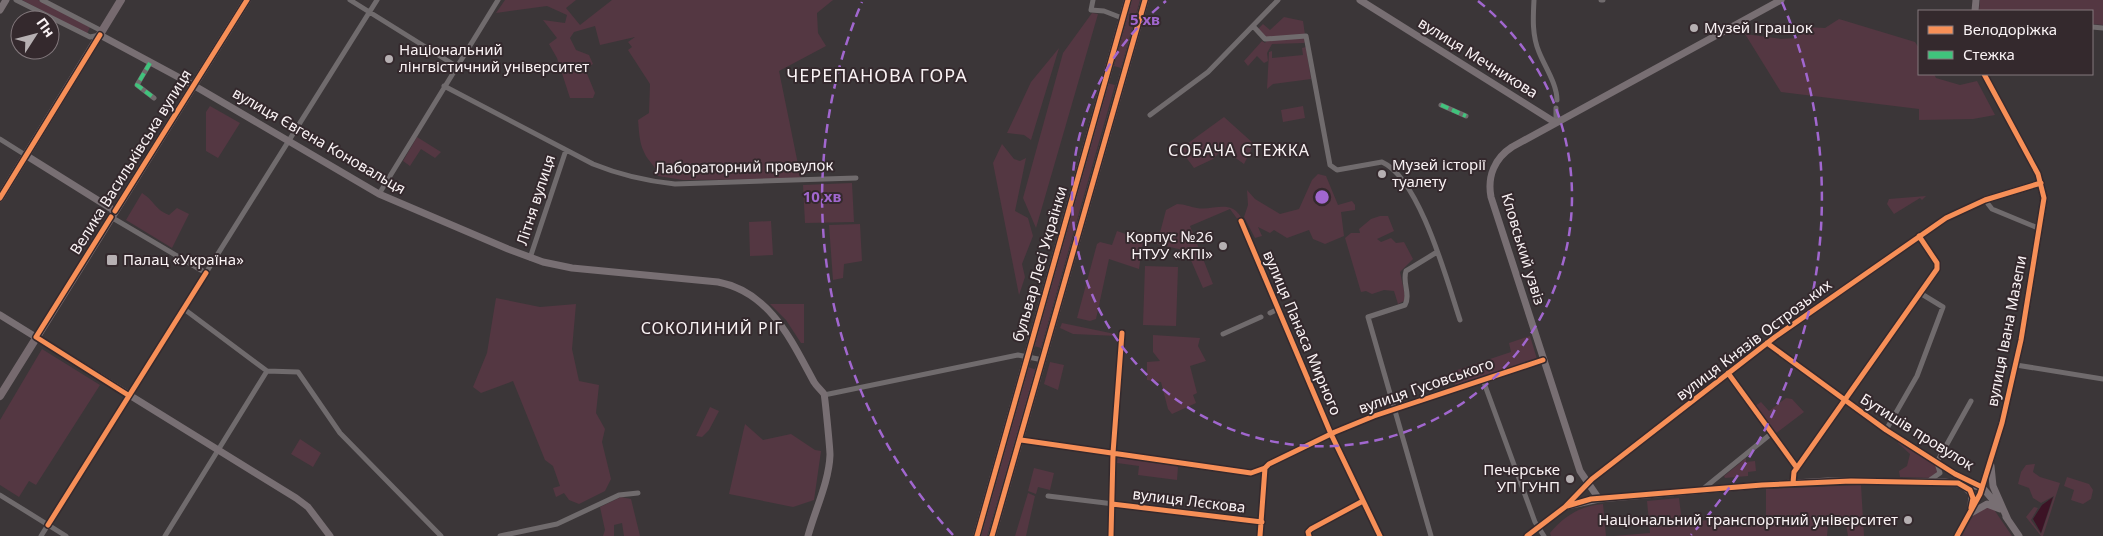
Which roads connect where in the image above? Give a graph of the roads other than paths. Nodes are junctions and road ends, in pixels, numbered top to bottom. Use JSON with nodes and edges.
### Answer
{"nodes":[{"id":1,"x":6,"y":0,"type":"edge"},
{"id":2,"x":16,"y":0,"type":"edge"},
{"id":3,"x":42,"y":0,"type":"edge"},
{"id":4,"x":121,"y":0,"type":"edge"},
{"id":5,"x":247,"y":0,"type":"edge"},
{"id":6,"x":350,"y":0,"type":"edge"},
{"id":7,"x":377,"y":0,"type":"edge"},
{"id":8,"x":498,"y":0,"type":"edge"},
{"id":9,"x":1093,"y":0,"type":"edge"},
{"id":10,"x":1128,"y":0,"type":"edge"},
{"id":11,"x":1145,"y":0,"type":"edge"},
{"id":12,"x":1278,"y":0,"type":"edge"},
{"id":13,"x":1360,"y":0,"type":"edge"},
{"id":14,"x":1534,"y":0,"type":"edge"},
{"id":15,"x":1782,"y":0,"type":"edge"},
{"id":16,"x":0,"y":10,"type":"edge"},
{"id":17,"x":369,"y":12,"type":"junction"},
{"id":18,"x":1122,"y":18,"type":"junction"},
{"id":19,"x":1253,"y":26,"type":"junction"},
{"id":20,"x":101,"y":33,"type":"junction"},
{"id":21,"x":150,"y":62,"type":"junction"},
{"id":22,"x":456,"y":66,"type":"junction"},
{"id":23,"x":1985,"y":75,"type":"edge"},
{"id":24,"x":1105,"y":76,"type":"junction"},
{"id":25,"x":1122,"y":81,"type":"junction"},
{"id":26,"x":193,"y":85,"type":"junction"},
{"id":27,"x":444,"y":86,"type":"junction"},
{"id":28,"x":154,"y":98,"type":"dead end"},
{"id":29,"x":1557,"y":100,"type":"dead end"},
{"id":30,"x":1441,"y":105,"type":"dead end"},
{"id":31,"x":1556,"y":108,"type":"dead end"},
{"id":32,"x":1150,"y":115,"type":"dead end"},
{"id":33,"x":1466,"y":116,"type":"dead end"},
{"id":34,"x":1556,"y":123,"type":"junction"},
{"id":35,"x":0,"y":138,"type":"edge"},
{"id":36,"x":288,"y":141,"type":"junction"},
{"id":37,"x":566,"y":150,"type":"junction"},
{"id":38,"x":27,"y":156,"type":"junction"},
{"id":39,"x":856,"y":178,"type":"dead end"},
{"id":40,"x":2041,"y":183,"type":"junction"},
{"id":41,"x":379,"y":194,"type":"junction"},
{"id":42,"x":0,"y":198,"type":"edge"},
{"id":43,"x":1986,"y":200,"type":"junction"},
{"id":44,"x":113,"y":214,"type":"junction"},
{"id":45,"x":1241,"y":221,"type":"dead end"},
{"id":46,"x":2038,"y":228,"type":"junction"},
{"id":47,"x":1919,"y":236,"type":"junction"},
{"id":48,"x":1437,"y":252,"type":"junction"},
{"id":49,"x":530,"y":258,"type":"junction"},
{"id":50,"x":206,"y":273,"type":"junction"},
{"id":51,"x":1920,"y":293,"type":"junction"},
{"id":52,"x":184,"y":309,"type":"junction"},
{"id":53,"x":1278,"y":309,"type":"junction"},
{"id":54,"x":1270,"y":313,"type":"dead end"},
{"id":55,"x":0,"y":315,"type":"edge"},
{"id":56,"x":1261,"y":317,"type":"dead end"},
{"id":57,"x":1460,"y":320,"type":"dead end"},
{"id":58,"x":1122,"y":333,"type":"dead end"},
{"id":59,"x":1223,"y":334,"type":"dead end"},
{"id":60,"x":36,"y":337,"type":"junction"},
{"id":61,"x":1767,"y":344,"type":"junction"},
{"id":62,"x":1027,"y":355,"type":"junction"},
{"id":63,"x":1044,"y":360,"type":"junction"},
{"id":64,"x":1543,"y":360,"type":"junction"},
{"id":65,"x":2016,"y":365,"type":"junction"},
{"id":66,"x":267,"y":371,"type":"junction"},
{"id":67,"x":1728,"y":373,"type":"junction"},
{"id":68,"x":2103,"y":379,"type":"edge"},
{"id":69,"x":1483,"y":380,"type":"junction"},
{"id":70,"x":128,"y":395,"type":"junction"},
{"id":71,"x":824,"y":395,"type":"junction"},
{"id":72,"x":0,"y":396,"type":"edge"},
{"id":73,"x":1844,"y":401,"type":"junction"},
{"id":74,"x":1971,"y":401,"type":"dead end"},
{"id":75,"x":1395,"y":410,"type":"junction"},
{"id":76,"x":1886,"y":430,"type":"junction"},
{"id":77,"x":1772,"y":433,"type":"junction"},
{"id":78,"x":1331,"y":434,"type":"junction"},
{"id":79,"x":1021,"y":440,"type":"junction"},
{"id":80,"x":219,"y":450,"type":"junction"},
{"id":81,"x":1113,"y":453,"type":"junction"},
{"id":82,"x":1991,"y":460,"type":"junction"},
{"id":83,"x":1937,"y":462,"type":"junction"},
{"id":84,"x":1265,"y":468,"type":"junction"},
{"id":85,"x":1798,"y":468,"type":"junction"},
{"id":86,"x":1927,"y":482,"type":"junction"},
{"id":87,"x":1793,"y":483,"type":"junction"},
{"id":88,"x":1958,"y":483,"type":"junction"},
{"id":89,"x":1588,"y":484,"type":"junction"},
{"id":90,"x":1982,"y":487,"type":"junction"},
{"id":91,"x":1703,"y":489,"type":"junction"},
{"id":92,"x":638,"y":493,"type":"dead end"},
{"id":93,"x":0,"y":495,"type":"edge"},
{"id":94,"x":1048,"y":496,"type":"dead end"},
{"id":95,"x":1599,"y":499,"type":"junction"},
{"id":96,"x":1363,"y":502,"type":"junction"},
{"id":97,"x":1112,"y":504,"type":"junction"},
{"id":98,"x":1565,"y":507,"type":"junction"},
{"id":99,"x":2002,"y":511,"type":"junction"},
{"id":100,"x":1968,"y":516,"type":"junction"},
{"id":101,"x":2008,"y":520,"type":"junction"},
{"id":102,"x":1262,"y":522,"type":"junction"},
{"id":103,"x":48,"y":525,"type":"junction"},
{"id":104,"x":1538,"y":528,"type":"junction"},
{"id":105,"x":41,"y":536,"type":"edge"},
{"id":106,"x":66,"y":536,"type":"edge"},
{"id":107,"x":165,"y":536,"type":"edge"},
{"id":108,"x":330,"y":536,"type":"edge"},
{"id":109,"x":441,"y":536,"type":"edge"},
{"id":110,"x":500,"y":536,"type":"edge"},
{"id":111,"x":808,"y":536,"type":"edge"},
{"id":112,"x":977,"y":536,"type":"edge"},
{"id":113,"x":992,"y":536,"type":"edge"},
{"id":114,"x":1111,"y":536,"type":"edge"},
{"id":115,"x":1260,"y":536,"type":"edge"},
{"id":116,"x":1309,"y":536,"type":"edge"},
{"id":117,"x":1380,"y":536,"type":"edge"},
{"id":118,"x":1431,"y":536,"type":"edge"},
{"id":119,"x":1527,"y":536,"type":"edge"},
{"id":120,"x":1544,"y":536,"type":"edge"},
{"id":121,"x":1957,"y":536,"type":"edge"},
{"id":122,"x":2019,"y":536,"type":"edge"}],
"edges":[{"from":1,"to":16,"type":"main road"},
{"from":2,"to":20,"type":"street"},
{"from":3,"to":20,"type":"street"},
{"from":4,"to":20,"type":"main road"},
{"from":5,"to":26,"type":"main road","name":"Велика Васильківська вулиця"},
{"from":6,"to":17,"type":"street"},
{"from":7,"to":17,"type":"street"},
{"from":8,"to":22,"type":"street"},
{"from":9,"to":18,"type":"street"},
{"from":10,"to":18,"type":"main road","name":"бульвар Лесі Українки"},
{"from":11,"to":25,"type":"main road","name":"бульвар Лесі Українки"},
{"from":12,"to":19,"type":"street"},
{"from":13,"to":34,"type":"main road","name":"вулиця Мечникова"},
{"from":14,"to":29,"type":"street"},
{"from":15,"to":34,"type":"main road","name":"Кловський узвіз"},
{"from":17,"to":22,"type":"street"},
{"from":17,"to":36,"type":"street"},
{"from":18,"to":24,"type":"main road","name":"бульвар Лесі Українки"},
{"from":19,"to":32,"type":"street"},
{"from":19,"to":48,"type":"street"},
{"from":20,"to":21,"type":"main road","name":"вулиця Євгена Коновальця"},
{"from":20,"to":38,"type":"main road"},
{"from":21,"to":26,"type":"main road","name":"вулиця Євгена Коновальця"},
{"from":21,"to":28,"type":"street"},
{"from":22,"to":27,"type":"street"},
{"from":23,"to":40,"type":"main road"},
{"from":24,"to":25,"type":"main road"},
{"from":24,"to":62,"type":"main road","name":"бульвар Лесі Українки"},
{"from":25,"to":63,"type":"main road","name":"бульвар Лесі Українки"},
{"from":26,"to":36,"type":"main road","name":"вулиця Євгена Коновальця"},
{"from":26,"to":44,"type":"main road","name":"Велика Васильківська вулиця"},
{"from":27,"to":37,"type":"street","name":"Лабораторний провулок"},
{"from":27,"to":41,"type":"street"},
{"from":30,"to":33,"type":"street"},
{"from":31,"to":34,"type":"street"},
{"from":34,"to":64,"type":"main road","name":"Кловський узвіз"},
{"from":35,"to":38,"type":"street"},
{"from":36,"to":41,"type":"main road","name":"вулиця Євгена Коновальця"},
{"from":36,"to":50,"type":"street"},
{"from":37,"to":39,"type":"street","name":"Лабораторний провулок"},
{"from":37,"to":49,"type":"street","name":"Літня вулиця"},
{"from":38,"to":42,"type":"main road"},
{"from":38,"to":44,"type":"main road"},
{"from":40,"to":43,"type":"main road","name":"вулиця Князів Острозьких"},
{"from":40,"to":46,"type":"main road","name":"вулиця Івана Мазепи"},
{"from":41,"to":49,"type":"main road","name":"вулиця Євгена Коновальця"},
{"from":43,"to":46,"type":"street"},
{"from":43,"to":47,"type":"main road","name":"вулиця Князів Острозьких"},
{"from":44,"to":50,"type":"street"},
{"from":44,"to":60,"type":"main road","name":"Велика Васильківська вулиця"},
{"from":45,"to":53,"type":"street","name":"вулиця Панаса Мирного"},
{"from":46,"to":65,"type":"main road","name":"вулиця Івана Мазепи"},
{"from":47,"to":51,"type":"street"},
{"from":47,"to":61,"type":"main road","name":"вулиця Князів Острозьких"},
{"from":48,"to":57,"type":"street"},
{"from":48,"to":75,"type":"street"},
{"from":49,"to":71,"type":"main road","name":"вулиця Євгена Коновальця"},
{"from":50,"to":52,"type":"street"},
{"from":51,"to":73,"type":"street"},
{"from":51,"to":76,"type":"street"},
{"from":52,"to":66,"type":"street"},
{"from":52,"to":70,"type":"street"},
{"from":53,"to":54,"type":"street"},
{"from":53,"to":78,"type":"street","name":"вулиця Панаса Мирного"},
{"from":55,"to":60,"type":"main road"},
{"from":56,"to":59,"type":"street"},
{"from":58,"to":81,"type":"street"},
{"from":60,"to":70,"type":"main road"},
{"from":60,"to":72,"type":"main road","name":"Велика Васильківська вулиця"},
{"from":61,"to":67,"type":"main road","name":"вулиця Князів Острозьких"},
{"from":61,"to":73,"type":"street","name":"Бутишів провулок"},
{"from":62,"to":63,"type":"street"},
{"from":62,"to":71,"type":"street"},
{"from":62,"to":112,"type":"main road","name":"бульвар Лесі Українки"},
{"from":63,"to":79,"type":"main road","name":"бульвар Лесі Українки"},
{"from":64,"to":69,"type":"street","name":"вулиця Гусовського"},
{"from":64,"to":89,"type":"main road","name":"Кловський узвіз"},
{"from":65,"to":68,"type":"street"},
{"from":65,"to":82,"type":"main road","name":"вулиця Івана Мазепи"},
{"from":66,"to":80,"type":"street"},
{"from":66,"to":109,"type":"street"},
{"from":67,"to":77,"type":"street"},
{"from":67,"to":89,"type":"main road","name":"вулиця Князів Острозьких"},
{"from":69,"to":75,"type":"street","name":"вулиця Гусовського"},
{"from":69,"to":104,"type":"street"},
{"from":70,"to":80,"type":"main road"},
{"from":70,"to":103,"type":"street"},
{"from":71,"to":111,"type":"main road","name":"вулиця Євгена Коновальця"},
{"from":73,"to":76,"type":"street","name":"Бутишів провулок"},
{"from":73,"to":85,"type":"street"},
{"from":74,"to":83,"type":"street"},
{"from":75,"to":78,"type":"street","name":"вулиця Гусовського"},
{"from":75,"to":118,"type":"street"},
{"from":76,"to":83,"type":"street","name":"Бутишів провулок"},
{"from":77,"to":85,"type":"street"},
{"from":77,"to":91,"type":"street"},
{"from":78,"to":84,"type":"street","name":"вулиця Гусовського"},
{"from":78,"to":96,"type":"street","name":"вулиця Панаса Мирного"},
{"from":79,"to":81,"type":"street"},
{"from":79,"to":113,"type":"main road","name":"бульвар Лесі Українки"},
{"from":80,"to":107,"type":"street"},
{"from":80,"to":108,"type":"main road"},
{"from":81,"to":84,"type":"street"},
{"from":81,"to":97,"type":"street"},
{"from":82,"to":90,"type":"main road","name":"вулиця Івана Мазепи"},
{"from":82,"to":101,"type":"main road"},
{"from":83,"to":86,"type":"street","name":"Бутишів провулок"},
{"from":83,"to":90,"type":"street","name":"Бутишів провулок"},
{"from":84,"to":102,"type":"street"},
{"from":85,"to":87,"type":"street"},
{"from":86,"to":87,"type":"main road"},
{"from":86,"to":88,"type":"main road"},
{"from":87,"to":91,"type":"main road"},
{"from":88,"to":90,"type":"main road"},
{"from":88,"to":100,"type":"main road"},
{"from":89,"to":95,"type":"main road","name":"Кловський узвіз"},
{"from":89,"to":98,"type":"main road","name":"вулиця Князів Острозьких"},
{"from":90,"to":99,"type":"main road"},
{"from":90,"to":100,"type":"main road","name":"вулиця Івана Мазепи"},
{"from":91,"to":95,"type":"main road"},
{"from":92,"to":110,"type":"street"},
{"from":93,"to":103,"type":"street"},
{"from":94,"to":97,"type":"street","name":"вулиця Лєскова"},
{"from":95,"to":98,"type":"main road"},
{"from":96,"to":116,"type":"street"},
{"from":96,"to":117,"type":"street","name":"вулиця Панаса Мирного"},
{"from":97,"to":102,"type":"street","name":"вулиця Лєскова"},
{"from":97,"to":114,"type":"street"},
{"from":98,"to":104,"type":"main road","name":"вулиця Князів Острозьких"},
{"from":99,"to":100,"type":"main road"},
{"from":99,"to":101,"type":"main road"},
{"from":100,"to":121,"type":"main road","name":"вулиця Івана Мазепи"},
{"from":101,"to":122,"type":"main road"},
{"from":102,"to":115,"type":"street"},
{"from":103,"to":105,"type":"street"},
{"from":103,"to":106,"type":"street"},
{"from":104,"to":119,"type":"main road","name":"вулиця Князів Острозьких"},
{"from":104,"to":120,"type":"street"}]}
